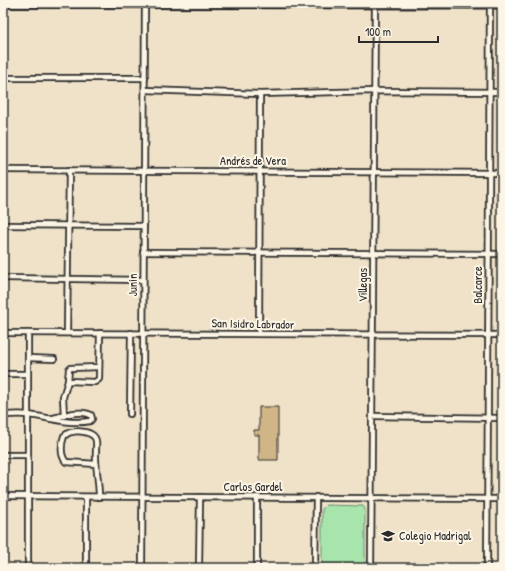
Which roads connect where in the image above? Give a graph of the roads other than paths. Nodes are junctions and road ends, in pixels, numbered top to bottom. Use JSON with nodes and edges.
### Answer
{"nodes":[{"id":1,"x":30,"y":3,"type":"edge"},
{"id":2,"x":3,"y":4,"type":"edge"},
{"id":3,"x":145,"y":4,"type":"edge"},
{"id":4,"x":260,"y":4,"type":"edge"},
{"id":5,"x":375,"y":4,"type":"edge"},
{"id":6,"x":490,"y":4,"type":"edge"},
{"id":7,"x":502,"y":5,"type":"edge"},
{"id":8,"x":3,"y":78,"type":"edge"},
{"id":9,"x":145,"y":78,"type":"junction"},
{"id":10,"x":145,"y":90,"type":"junction"},
{"id":11,"x":375,"y":91,"type":"junction"},
{"id":12,"x":490,"y":92,"type":"junction"},
{"id":13,"x":502,"y":92,"type":"edge"},
{"id":14,"x":260,"y":94,"type":"junction"},
{"id":15,"x":3,"y":170,"type":"edge"},
{"id":16,"x":69,"y":170,"type":"junction"},
{"id":17,"x":144,"y":171,"type":"junction"},
{"id":18,"x":260,"y":171,"type":"junction"},
{"id":19,"x":374,"y":172,"type":"junction"},
{"id":20,"x":489,"y":172,"type":"junction"},
{"id":21,"x":502,"y":173,"type":"edge"},
{"id":22,"x":3,"y":225,"type":"edge"},
{"id":23,"x":68,"y":226,"type":"junction"},
{"id":24,"x":144,"y":226,"type":"junction"},
{"id":25,"x":143,"y":252,"type":"junction"},
{"id":26,"x":259,"y":253,"type":"junction"},
{"id":27,"x":374,"y":254,"type":"junction"},
{"id":28,"x":488,"y":254,"type":"junction"},
{"id":29,"x":502,"y":254,"type":"edge"},
{"id":30,"x":3,"y":278,"type":"edge"},
{"id":31,"x":68,"y":279,"type":"junction"},
{"id":32,"x":143,"y":280,"type":"junction"},
{"id":33,"x":100,"y":332,"type":"junction"},
{"id":34,"x":132,"y":332,"type":"junction"},
{"id":35,"x":143,"y":332,"type":"junction"},
{"id":36,"x":3,"y":333,"type":"edge"},
{"id":37,"x":28,"y":333,"type":"junction"},
{"id":38,"x":67,"y":333,"type":"junction"},
{"id":39,"x":259,"y":334,"type":"junction"},
{"id":40,"x":373,"y":335,"type":"junction"},
{"id":41,"x":488,"y":335,"type":"junction"},
{"id":42,"x":502,"y":336,"type":"edge"},
{"id":43,"x":28,"y":358,"type":"junction"},
{"id":44,"x":54,"y":359,"type":"dead end"},
{"id":45,"x":99,"y":367,"type":"junction"},
{"id":46,"x":3,"y":374,"type":"edge"},
{"id":47,"x":28,"y":374,"type":"junction"},
{"id":48,"x":68,"y":381,"type":"junction"},
{"id":49,"x":130,"y":414,"type":"dead end"},
{"id":50,"x":3,"y":415,"type":"edge"},
{"id":51,"x":28,"y":415,"type":"junction"},
{"id":52,"x":64,"y":416,"type":"junction"},
{"id":53,"x":372,"y":416,"type":"junction"},
{"id":54,"x":488,"y":417,"type":"junction"},
{"id":55,"x":50,"y":418,"type":"junction"},
{"id":56,"x":502,"y":418,"type":"edge"},
{"id":57,"x":3,"y":455,"type":"edge"},
{"id":58,"x":28,"y":455,"type":"junction"},
{"id":59,"x":96,"y":464,"type":"junction"},
{"id":60,"x":3,"y":496,"type":"edge"},
{"id":61,"x":28,"y":496,"type":"junction"},
{"id":62,"x":86,"y":497,"type":"junction"},
{"id":63,"x":99,"y":497,"type":"junction"},
{"id":64,"x":142,"y":497,"type":"junction"},
{"id":65,"x":200,"y":497,"type":"junction"},
{"id":66,"x":257,"y":497,"type":"junction"},
{"id":67,"x":316,"y":497,"type":"junction"},
{"id":68,"x":372,"y":498,"type":"junction"},
{"id":69,"x":487,"y":499,"type":"junction"},
{"id":70,"x":502,"y":499,"type":"edge"},
{"id":71,"x":28,"y":568,"type":"edge"},
{"id":72,"x":86,"y":568,"type":"edge"},
{"id":73,"x":142,"y":568,"type":"edge"},
{"id":74,"x":200,"y":568,"type":"edge"},
{"id":75,"x":257,"y":568,"type":"edge"},
{"id":76,"x":315,"y":568,"type":"edge"},
{"id":77,"x":371,"y":568,"type":"edge"},
{"id":78,"x":486,"y":568,"type":"edge"}],
"edges":[{"from":1,"to":2,"type":"street"},
{"from":1,"to":3,"type":"street"},
{"from":3,"to":4,"type":"street"},
{"from":3,"to":9,"type":"street","name":"Junín"},
{"from":4,"to":5,"type":"street"},
{"from":5,"to":6,"type":"street"},
{"from":5,"to":11,"type":"street","name":"Villegas"},
{"from":6,"to":7,"type":"street"},
{"from":6,"to":12,"type":"street","name":"Balcarce"},
{"from":8,"to":9,"type":"street"},
{"from":9,"to":10,"type":"street","name":"Junín"},
{"from":10,"to":14,"type":"street"},
{"from":10,"to":17,"type":"street","name":"Junín"},
{"from":11,"to":12,"type":"street"},
{"from":11,"to":14,"type":"street"},
{"from":11,"to":19,"type":"street","name":"Villegas"},
{"from":12,"to":13,"type":"street"},
{"from":12,"to":20,"type":"street","name":"Balcarce"},
{"from":14,"to":18,"type":"street"},
{"from":15,"to":16,"type":"street","name":"Andrés de Vera"},
{"from":16,"to":17,"type":"street","name":"Andrés de Vera"},
{"from":16,"to":23,"type":"street"},
{"from":17,"to":18,"type":"street","name":"Andrés de Vera"},
{"from":17,"to":24,"type":"street","name":"Junín"},
{"from":18,"to":19,"type":"street","name":"Andrés de Vera"},
{"from":18,"to":26,"type":"street"},
{"from":19,"to":20,"type":"street","name":"Andrés de Vera"},
{"from":19,"to":27,"type":"street","name":"Villegas"},
{"from":20,"to":21,"type":"street","name":"Andrés de Vera"},
{"from":20,"to":28,"type":"street","name":"Balcarce"},
{"from":22,"to":23,"type":"street"},
{"from":23,"to":24,"type":"street"},
{"from":23,"to":31,"type":"street"},
{"from":24,"to":25,"type":"street","name":"Junín"},
{"from":25,"to":26,"type":"street"},
{"from":25,"to":32,"type":"street","name":"Junín"},
{"from":26,"to":27,"type":"street"},
{"from":26,"to":39,"type":"street"},
{"from":27,"to":28,"type":"street"},
{"from":27,"to":40,"type":"street","name":"Villegas"},
{"from":28,"to":29,"type":"street"},
{"from":28,"to":41,"type":"street","name":"Balcarce"},
{"from":30,"to":31,"type":"street"},
{"from":31,"to":32,"type":"street"},
{"from":31,"to":38,"type":"street"},
{"from":32,"to":35,"type":"street","name":"Junín"},
{"from":33,"to":34,"type":"street","name":"San Isidro Labrador"},
{"from":33,"to":38,"type":"street","name":"San Isidro Labrador"},
{"from":33,"to":45,"type":"street"},
{"from":34,"to":35,"type":"street","name":"San Isidro Labrador"},
{"from":34,"to":49,"type":"street"},
{"from":35,"to":39,"type":"street","name":"San Isidro Labrador"},
{"from":35,"to":64,"type":"street","name":"Junín"},
{"from":36,"to":37,"type":"street","name":"San Isidro Labrador"},
{"from":37,"to":38,"type":"street","name":"San Isidro Labrador"},
{"from":37,"to":43,"type":"street"},
{"from":39,"to":40,"type":"street","name":"San Isidro Labrador"},
{"from":40,"to":41,"type":"street","name":"San Isidro Labrador"},
{"from":40,"to":53,"type":"street","name":"Villegas"},
{"from":41,"to":42,"type":"street","name":"San Isidro Labrador"},
{"from":41,"to":54,"type":"street","name":"Balcarce"},
{"from":43,"to":44,"type":"street"},
{"from":43,"to":47,"type":"street"},
{"from":45,"to":48,"type":"street"},
{"from":45,"to":48,"type":"street"},
{"from":46,"to":47,"type":"street"},
{"from":47,"to":51,"type":"street"},
{"from":48,"to":52,"type":"street"},
{"from":50,"to":51,"type":"street"},
{"from":51,"to":55,"type":"street"},
{"from":51,"to":58,"type":"street"},
{"from":52,"to":55,"type":"street"},
{"from":52,"to":55,"type":"street"},
{"from":53,"to":54,"type":"street"},
{"from":53,"to":68,"type":"street","name":"Villegas"},
{"from":54,"to":56,"type":"street"},
{"from":54,"to":69,"type":"street","name":"Balcarce"},
{"from":57,"to":58,"type":"street"},
{"from":58,"to":61,"type":"street"},
{"from":59,"to":59,"type":"street"},
{"from":59,"to":63,"type":"street"},
{"from":60,"to":61,"type":"street","name":"Carlos Gardel"},
{"from":61,"to":62,"type":"street","name":"Carlos Gardel"},
{"from":61,"to":71,"type":"street"},
{"from":62,"to":63,"type":"street","name":"Carlos Gardel"},
{"from":62,"to":72,"type":"street"},
{"from":63,"to":64,"type":"street","name":"Carlos Gardel"},
{"from":64,"to":65,"type":"street","name":"Carlos Gardel"},
{"from":64,"to":73,"type":"street","name":"Junín"},
{"from":65,"to":66,"type":"street","name":"Carlos Gardel"},
{"from":65,"to":74,"type":"street"},
{"from":66,"to":67,"type":"street","name":"Carlos Gardel"},
{"from":66,"to":75,"type":"street"},
{"from":67,"to":68,"type":"street","name":"Carlos Gardel"},
{"from":67,"to":76,"type":"street"},
{"from":68,"to":69,"type":"street","name":"Carlos Gardel"},
{"from":68,"to":77,"type":"street","name":"Villegas"},
{"from":69,"to":70,"type":"street","name":"Carlos Gardel"},
{"from":69,"to":78,"type":"street","name":"Balcarce"}]}
